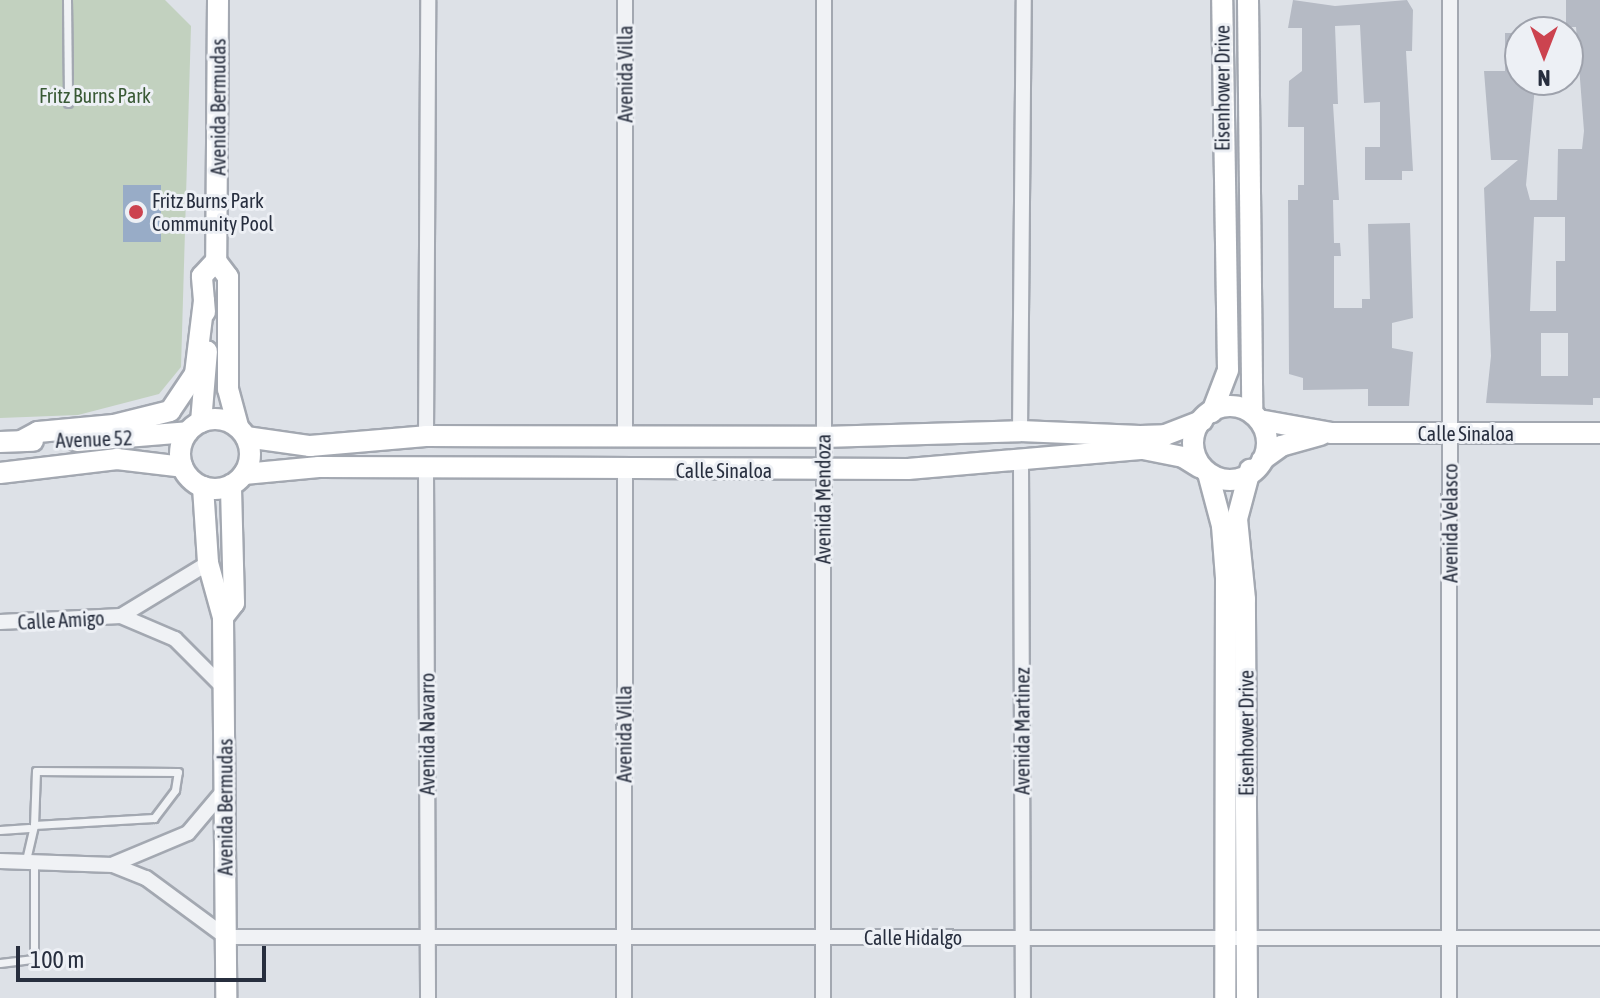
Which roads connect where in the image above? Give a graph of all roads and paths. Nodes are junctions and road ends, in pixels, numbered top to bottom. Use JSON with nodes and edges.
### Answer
{"nodes":[{"id":1,"x":67,"y":0,"type":"edge"},
{"id":2,"x":218,"y":0,"type":"edge"},
{"id":3,"x":428,"y":0,"type":"edge"},
{"id":4,"x":625,"y":0,"type":"edge"},
{"id":5,"x":824,"y":0,"type":"edge"},
{"id":6,"x":1024,"y":0,"type":"edge"},
{"id":7,"x":1222,"y":0,"type":"edge"},
{"id":8,"x":1248,"y":0,"type":"edge"},
{"id":9,"x":1450,"y":0,"type":"edge"},
{"id":10,"x":68,"y":103,"type":"dead end"},
{"id":11,"x":216,"y":261,"type":"junction"},
{"id":12,"x":204,"y":301,"type":"junction"},
{"id":13,"x":1258,"y":415,"type":"junction"},
{"id":14,"x":1207,"y":417,"type":"junction"},
{"id":15,"x":195,"y":427,"type":"junction"},
{"id":16,"x":1020,"y":431,"type":"junction"},
{"id":17,"x":242,"y":432,"type":"junction"},
{"id":18,"x":1332,"y":433,"type":"junction"},
{"id":19,"x":1600,"y":433,"type":"edge"},
{"id":20,"x":1450,"y":434,"type":"junction"},
{"id":21,"x":426,"y":436,"type":"junction"},
{"id":22,"x":625,"y":436,"type":"junction"},
{"id":23,"x":823,"y":437,"type":"junction"},
{"id":24,"x":21,"y":441,"type":"junction"},
{"id":25,"x":0,"y":442,"type":"edge"},
{"id":26,"x":1021,"y":464,"type":"junction"},
{"id":27,"x":1256,"y":465,"type":"junction"},
{"id":28,"x":183,"y":467,"type":"junction"},
{"id":29,"x":426,"y":470,"type":"junction"},
{"id":30,"x":625,"y":470,"type":"junction"},
{"id":31,"x":823,"y":470,"type":"junction"},
{"id":32,"x":1204,"y":472,"type":"junction"},
{"id":33,"x":0,"y":473,"type":"edge"},
{"id":34,"x":238,"y":479,"type":"junction"},
{"id":35,"x":203,"y":487,"type":"junction"},
{"id":36,"x":208,"y":563,"type":"junction"},
{"id":37,"x":121,"y":616,"type":"junction"},
{"id":38,"x":223,"y":617,"type":"junction"},
{"id":39,"x":0,"y":622,"type":"edge"},
{"id":40,"x":225,"y":689,"type":"junction"},
{"id":41,"x":225,"y":789,"type":"junction"},
{"id":42,"x":31,"y":827,"type":"junction"},
{"id":43,"x":0,"y":830,"type":"edge"},
{"id":44,"x":30,"y":860,"type":"junction"},
{"id":45,"x":0,"y":861,"type":"edge"},
{"id":46,"x":113,"y":865,"type":"junction"},
{"id":47,"x":1224,"y":936,"type":"junction"},
{"id":48,"x":226,"y":937,"type":"junction"},
{"id":49,"x":428,"y":937,"type":"junction"},
{"id":50,"x":624,"y":937,"type":"junction"},
{"id":51,"x":823,"y":937,"type":"junction"},
{"id":52,"x":1245,"y":937,"type":"junction"},
{"id":53,"x":1024,"y":938,"type":"junction"},
{"id":54,"x":1449,"y":938,"type":"junction"},
{"id":55,"x":1600,"y":938,"type":"edge"},
{"id":56,"x":0,"y":963,"type":"edge"},
{"id":57,"x":226,"y":998,"type":"edge"},
{"id":58,"x":428,"y":998,"type":"edge"},
{"id":59,"x":624,"y":998,"type":"edge"},
{"id":60,"x":823,"y":998,"type":"edge"},
{"id":61,"x":1023,"y":998,"type":"edge"},
{"id":62,"x":1225,"y":998,"type":"edge"},
{"id":63,"x":1247,"y":998,"type":"edge"},
{"id":64,"x":1449,"y":998,"type":"edge"}],
"edges":[{"from":1,"to":10,"type":"lane"},
{"from":2,"to":11,"type":"main road","name":"Avenida Bermudas"},
{"from":3,"to":21,"type":"street"},
{"from":4,"to":22,"type":"street","name":"Avenida Villa"},
{"from":5,"to":23,"type":"street","name":"Avenida Mendoza"},
{"from":6,"to":16,"type":"street"},
{"from":7,"to":14,"type":"main road","name":"Eisenhower Drive"},
{"from":8,"to":13,"type":"main road","name":"Eisenhower Drive"},
{"from":9,"to":20,"type":"street","name":"Avenida Velasco"},
{"from":11,"to":12,"type":"main road","name":"Avenida Bermudas"},
{"from":11,"to":17,"type":"main road","name":"Avenida Bermudas"},
{"from":12,"to":15,"type":"main road","name":"Avenida Bermudas"},
{"from":12,"to":24,"type":"main road"},
{"from":13,"to":14,"type":"main road"},
{"from":13,"to":18,"type":"main road","name":"Calle Sinaloa"},
{"from":13,"to":27,"type":"main road"},
{"from":14,"to":16,"type":"main road","name":"Calle Sinaloa"},
{"from":14,"to":32,"type":"main road"},
{"from":15,"to":17,"type":"main road"},
{"from":15,"to":24,"type":"main road","name":"Avenue 52"},
{"from":15,"to":28,"type":"main road"},
{"from":16,"to":23,"type":"main road","name":"Calle Sinaloa"},
{"from":17,"to":21,"type":"main road","name":"Calle Sinaloa"},
{"from":17,"to":34,"type":"main road"},
{"from":18,"to":20,"type":"main road","name":"Calle Sinaloa"},
{"from":18,"to":27,"type":"main road","name":"Calle Sinaloa"},
{"from":19,"to":20,"type":"main road","name":"Calle Sinaloa"},
{"from":20,"to":54,"type":"street","name":"Avenida Velasco"},
{"from":21,"to":22,"type":"main road","name":"Calle Sinaloa"},
{"from":22,"to":23,"type":"main road","name":"Calle Sinaloa"},
{"from":23,"to":31,"type":"street","name":"Avenida Mendoza"},
{"from":24,"to":25,"type":"main road","name":"Avenue 52"},
{"from":26,"to":31,"type":"main road","name":"Calle Sinaloa"},
{"from":26,"to":32,"type":"main road","name":"Calle Sinaloa"},
{"from":26,"to":53,"type":"street","name":"Avenida Martinez"},
{"from":27,"to":32,"type":"main road"},
{"from":27,"to":52,"type":"main road","name":"Eisenhower Drive"},
{"from":28,"to":33,"type":"main road","name":"Avenue 52"},
{"from":28,"to":35,"type":"main road"},
{"from":29,"to":30,"type":"main road","name":"Calle Sinaloa"},
{"from":29,"to":34,"type":"main road","name":"Calle Sinaloa"},
{"from":29,"to":49,"type":"street","name":"Avenida Navarro"},
{"from":30,"to":31,"type":"main road","name":"Calle Sinaloa"},
{"from":30,"to":50,"type":"street","name":"Avenida Villa"},
{"from":31,"to":51,"type":"street","name":"Avenida Mendoza"},
{"from":32,"to":47,"type":"main road","name":"Eisenhower Drive"},
{"from":34,"to":35,"type":"main road"},
{"from":34,"to":38,"type":"main road","name":"Avenida Bermudas"},
{"from":35,"to":36,"type":"main road","name":"Avenida Bermudas"},
{"from":36,"to":37,"type":"street","name":"Calle Amigo"},
{"from":36,"to":38,"type":"main road","name":"Avenida Bermudas"},
{"from":37,"to":39,"type":"street","name":"Calle Amigo"},
{"from":37,"to":40,"type":"street","name":"Calle Amigo"},
{"from":38,"to":40,"type":"main road","name":"Avenida Bermudas"},
{"from":40,"to":41,"type":"main road","name":"Avenida Bermudas"},
{"from":41,"to":46,"type":"street"},
{"from":41,"to":48,"type":"main road","name":"Avenida Bermudas"},
{"from":42,"to":42,"type":"lane"},
{"from":42,"to":43,"type":"lane"},
{"from":42,"to":44,"type":"lane"},
{"from":44,"to":45,"type":"street"},
{"from":44,"to":46,"type":"street"},
{"from":44,"to":56,"type":"lane"},
{"from":46,"to":48,"type":"street"},
{"from":47,"to":52,"type":"street","name":"Calle Hidalgo"},
{"from":47,"to":53,"type":"street","name":"Calle Hidalgo"},
{"from":47,"to":62,"type":"main road","name":"Eisenhower Drive"},
{"from":48,"to":49,"type":"street","name":"Calle Hidalgo"},
{"from":48,"to":57,"type":"main road","name":"Avenida Bermudas"},
{"from":49,"to":50,"type":"street","name":"Calle Hidalgo"},
{"from":49,"to":58,"type":"street","name":"Avenida Navarro"},
{"from":50,"to":51,"type":"street","name":"Calle Hidalgo"},
{"from":50,"to":59,"type":"street","name":"Avenida Villa"},
{"from":51,"to":53,"type":"street","name":"Calle Hidalgo"},
{"from":51,"to":60,"type":"street","name":"Avenida Mendoza"},
{"from":52,"to":54,"type":"street","name":"Calle Hidalgo"},
{"from":52,"to":63,"type":"main road","name":"Eisenhower Drive"},
{"from":53,"to":61,"type":"street","name":"Avenida Martinez"},
{"from":54,"to":55,"type":"street","name":"Calle Hidalgo"},
{"from":54,"to":64,"type":"street","name":"Avenida Velasco"}]}
